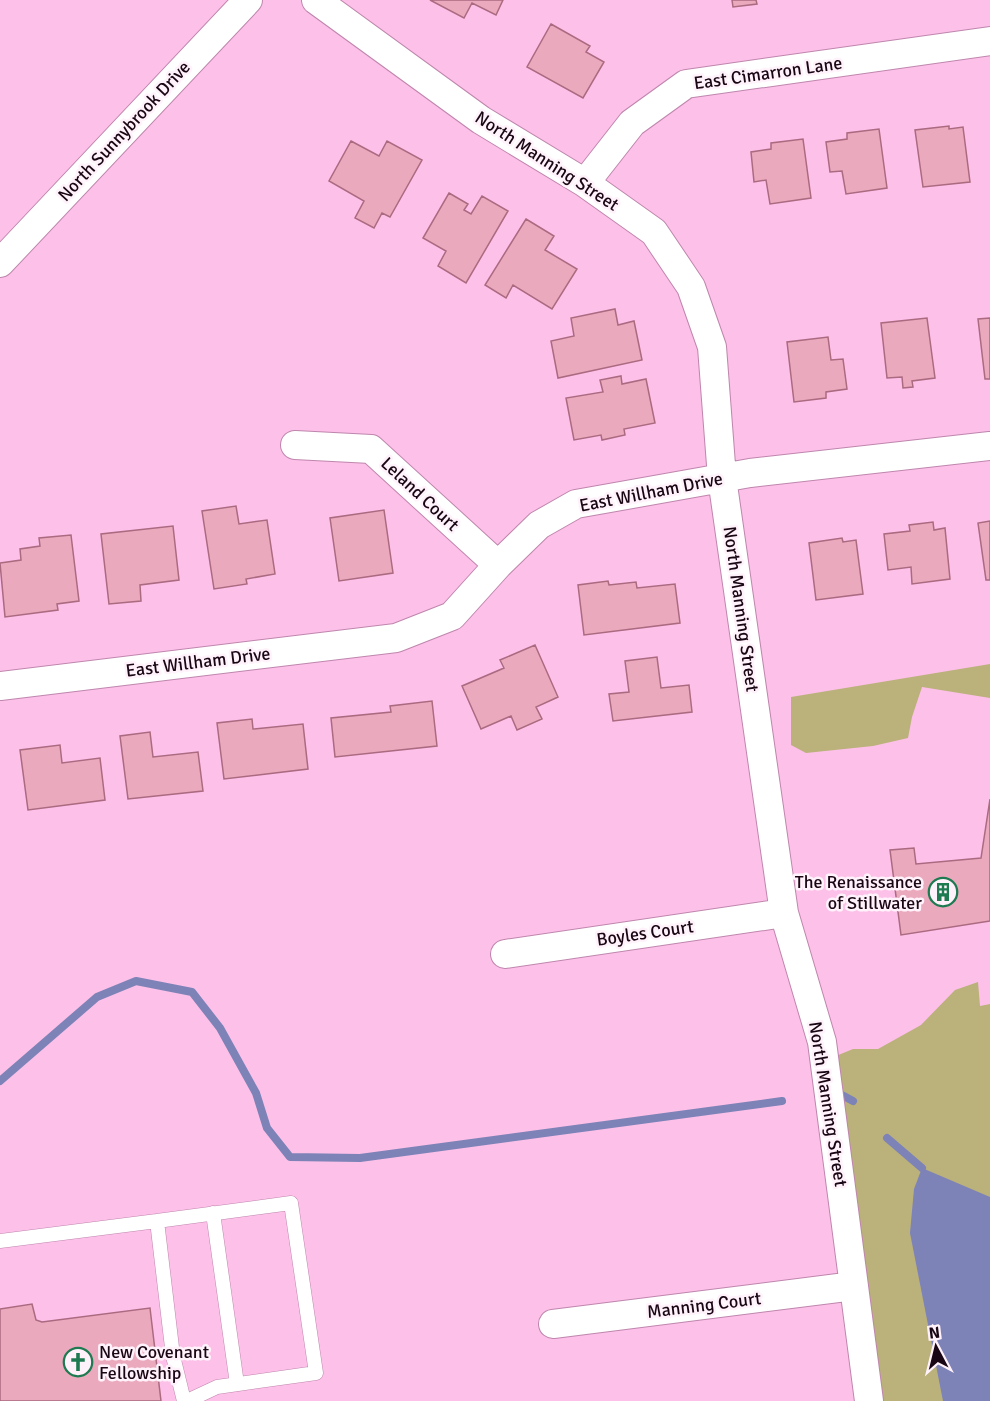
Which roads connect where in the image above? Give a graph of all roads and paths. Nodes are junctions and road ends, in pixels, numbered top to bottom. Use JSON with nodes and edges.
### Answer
{"nodes":[{"id":1,"x":248,"y":0,"type":"edge"},
{"id":2,"x":316,"y":0,"type":"edge"},
{"id":3,"x":990,"y":41,"type":"edge"},
{"id":4,"x":585,"y":183,"type":"junction"},
{"id":5,"x":0,"y":263,"type":"edge"},
{"id":6,"x":295,"y":445,"type":"dead end"},
{"id":7,"x":990,"y":446,"type":"edge"},
{"id":8,"x":722,"y":478,"type":"junction"},
{"id":9,"x":498,"y":565,"type":"junction"},
{"id":10,"x":0,"y":686,"type":"edge"},
{"id":11,"x":784,"y":913,"type":"junction"},
{"id":12,"x":505,"y":954,"type":"dead end"},
{"id":13,"x":213,"y":1213,"type":"junction"},
{"id":14,"x":157,"y":1221,"type":"junction"},
{"id":15,"x":0,"y":1241,"type":"edge"},
{"id":16,"x":854,"y":1286,"type":"junction"},
{"id":17,"x":553,"y":1324,"type":"dead end"},
{"id":18,"x":237,"y":1384,"type":"junction"},
{"id":19,"x":186,"y":1401,"type":"edge"},
{"id":20,"x":870,"y":1401,"type":"edge"}],
"edges":[{"from":1,"to":5,"type":"street","name":"North Sunnybrook Drive"},
{"from":2,"to":4,"type":"street","name":"North Manning Street"},
{"from":3,"to":4,"type":"street","name":"East Cimarron Lane"},
{"from":4,"to":8,"type":"street","name":"North Manning Street"},
{"from":6,"to":9,"type":"street","name":"Leland Court"},
{"from":7,"to":8,"type":"street","name":"East Willham Drive"},
{"from":8,"to":9,"type":"street","name":"East Willham Drive"},
{"from":8,"to":11,"type":"street","name":"North Manning Street"},
{"from":9,"to":10,"type":"street","name":"East Willham Drive"},
{"from":11,"to":12,"type":"street","name":"Boyles Court"},
{"from":11,"to":16,"type":"street","name":"North Manning Street"},
{"from":13,"to":14,"type":"lane"},
{"from":13,"to":18,"type":"lane"},
{"from":13,"to":18,"type":"lane"},
{"from":14,"to":15,"type":"lane"},
{"from":14,"to":19,"type":"lane"},
{"from":16,"to":17,"type":"street","name":"Manning Court"},
{"from":16,"to":20,"type":"street","name":"North Manning Street"},
{"from":18,"to":19,"type":"lane"}]}
